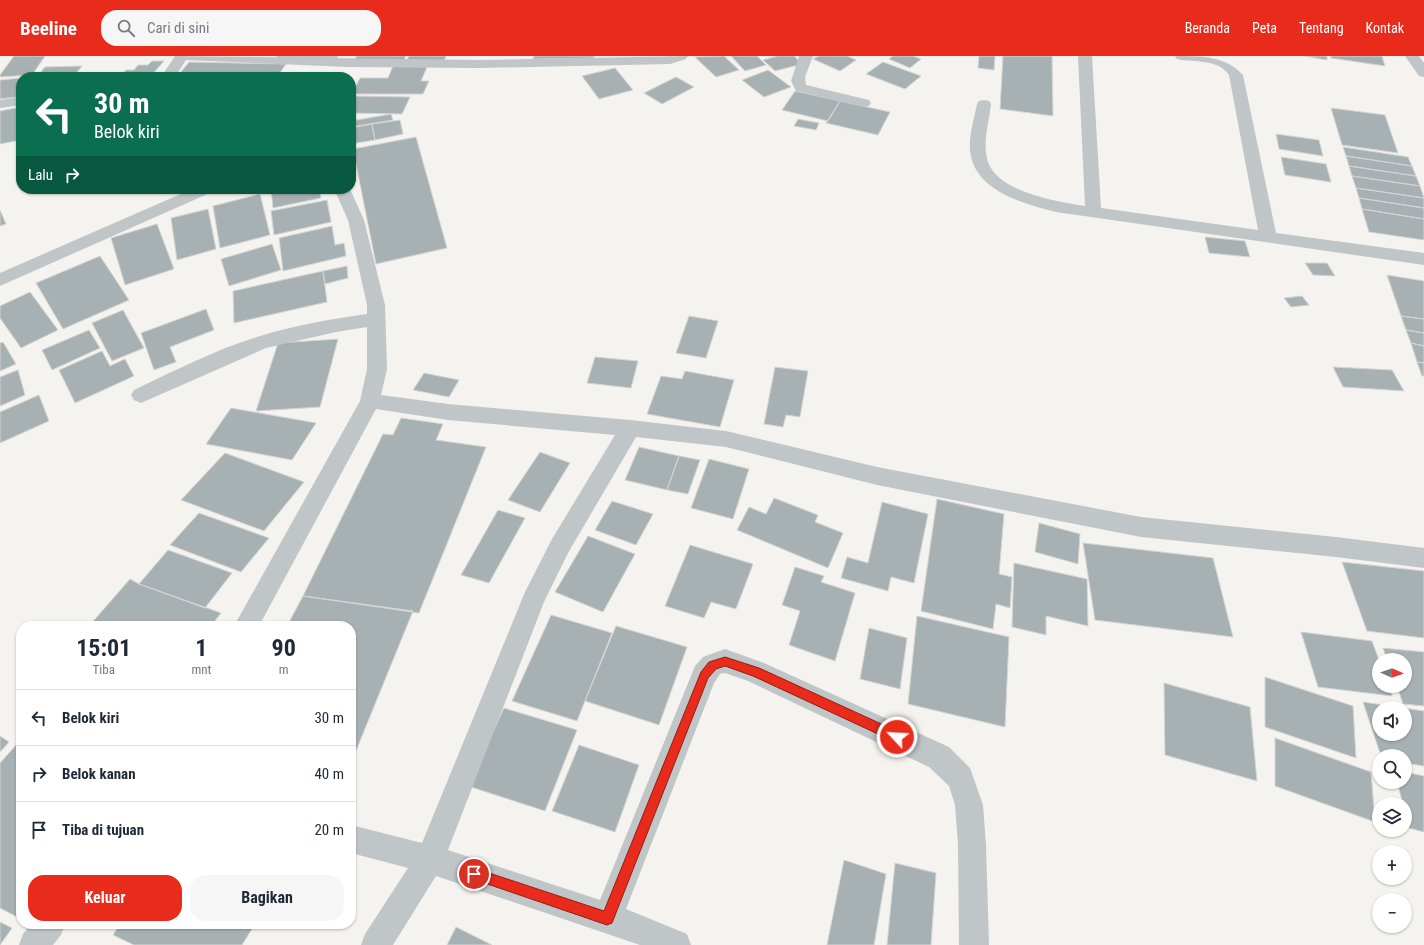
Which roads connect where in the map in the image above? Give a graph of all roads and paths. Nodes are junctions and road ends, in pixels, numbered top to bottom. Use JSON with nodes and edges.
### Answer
{"nodes":[{"id":1,"x":183,"y":56,"type":"edge"},
{"id":2,"x":681,"y":56,"type":"edge"},
{"id":3,"x":1085,"y":56,"type":"edge"},
{"id":4,"x":1182,"y":56,"type":"edge"},
{"id":5,"x":1412,"y":56,"type":"edge"},
{"id":6,"x":807,"y":57,"type":"edge"},
{"id":7,"x":349,"y":60,"type":"edge"},
{"id":8,"x":172,"y":72,"type":"edge"},
{"id":9,"x":345,"y":72,"type":"edge"},
{"id":10,"x":1424,"y":73,"type":"edge"},
{"id":11,"x":16,"y":102,"type":"edge"},
{"id":12,"x":864,"y":103,"type":"dead end"},
{"id":13,"x":0,"y":104,"type":"edge"},
{"id":14,"x":984,"y":104,"type":"dead end"},
{"id":15,"x":195,"y":194,"type":"edge"},
{"id":16,"x":344,"y":194,"type":"edge"},
{"id":17,"x":1093,"y":212,"type":"junction"},
{"id":18,"x":1268,"y":237,"type":"junction"},
{"id":19,"x":1424,"y":259,"type":"edge"},
{"id":20,"x":0,"y":280,"type":"edge"},
{"id":21,"x":376,"y":319,"type":"junction"},
{"id":22,"x":141,"y":395,"type":"dead end"},
{"id":23,"x":370,"y":401,"type":"junction"},
{"id":24,"x":630,"y":428,"type":"junction"},
{"id":25,"x":1424,"y":558,"type":"edge"},
{"id":26,"x":249,"y":621,"type":"edge"},
{"id":27,"x":356,"y":840,"type":"edge"},
{"id":28,"x":430,"y":859,"type":"junction"},
{"id":29,"x":607,"y":919,"type":"junction"},
{"id":30,"x":46,"y":929,"type":"edge"},
{"id":31,"x":34,"y":945,"type":"edge"},
{"id":32,"x":376,"y":945,"type":"edge"},
{"id":33,"x":676,"y":945,"type":"edge"},
{"id":34,"x":974,"y":945,"type":"edge"}],
"edges":[{"from":1,"to":7,"type":"street"},
{"from":1,"to":8,"type":"street"},
{"from":2,"to":7,"type":"street"},
{"from":3,"to":17,"type":"street"},
{"from":4,"to":18,"type":"street"},
{"from":5,"to":10,"type":"street"},
{"from":6,"to":12,"type":"street"},
{"from":7,"to":9,"type":"street"},
{"from":11,"to":13,"type":"street"},
{"from":14,"to":17,"type":"street"},
{"from":15,"to":20,"type":"street"},
{"from":16,"to":21,"type":"street"},
{"from":17,"to":18,"type":"street"},
{"from":18,"to":19,"type":"street"},
{"from":21,"to":22,"type":"street"},
{"from":21,"to":23,"type":"street"},
{"from":23,"to":24,"type":"street"},
{"from":23,"to":26,"type":"street"},
{"from":24,"to":25,"type":"street"},
{"from":24,"to":28,"type":"street"},
{"from":27,"to":28,"type":"street"},
{"from":28,"to":29,"type":"street"},
{"from":28,"to":32,"type":"street"},
{"from":29,"to":33,"type":"street"},
{"from":29,"to":34,"type":"street"},
{"from":30,"to":31,"type":"street"}]}
